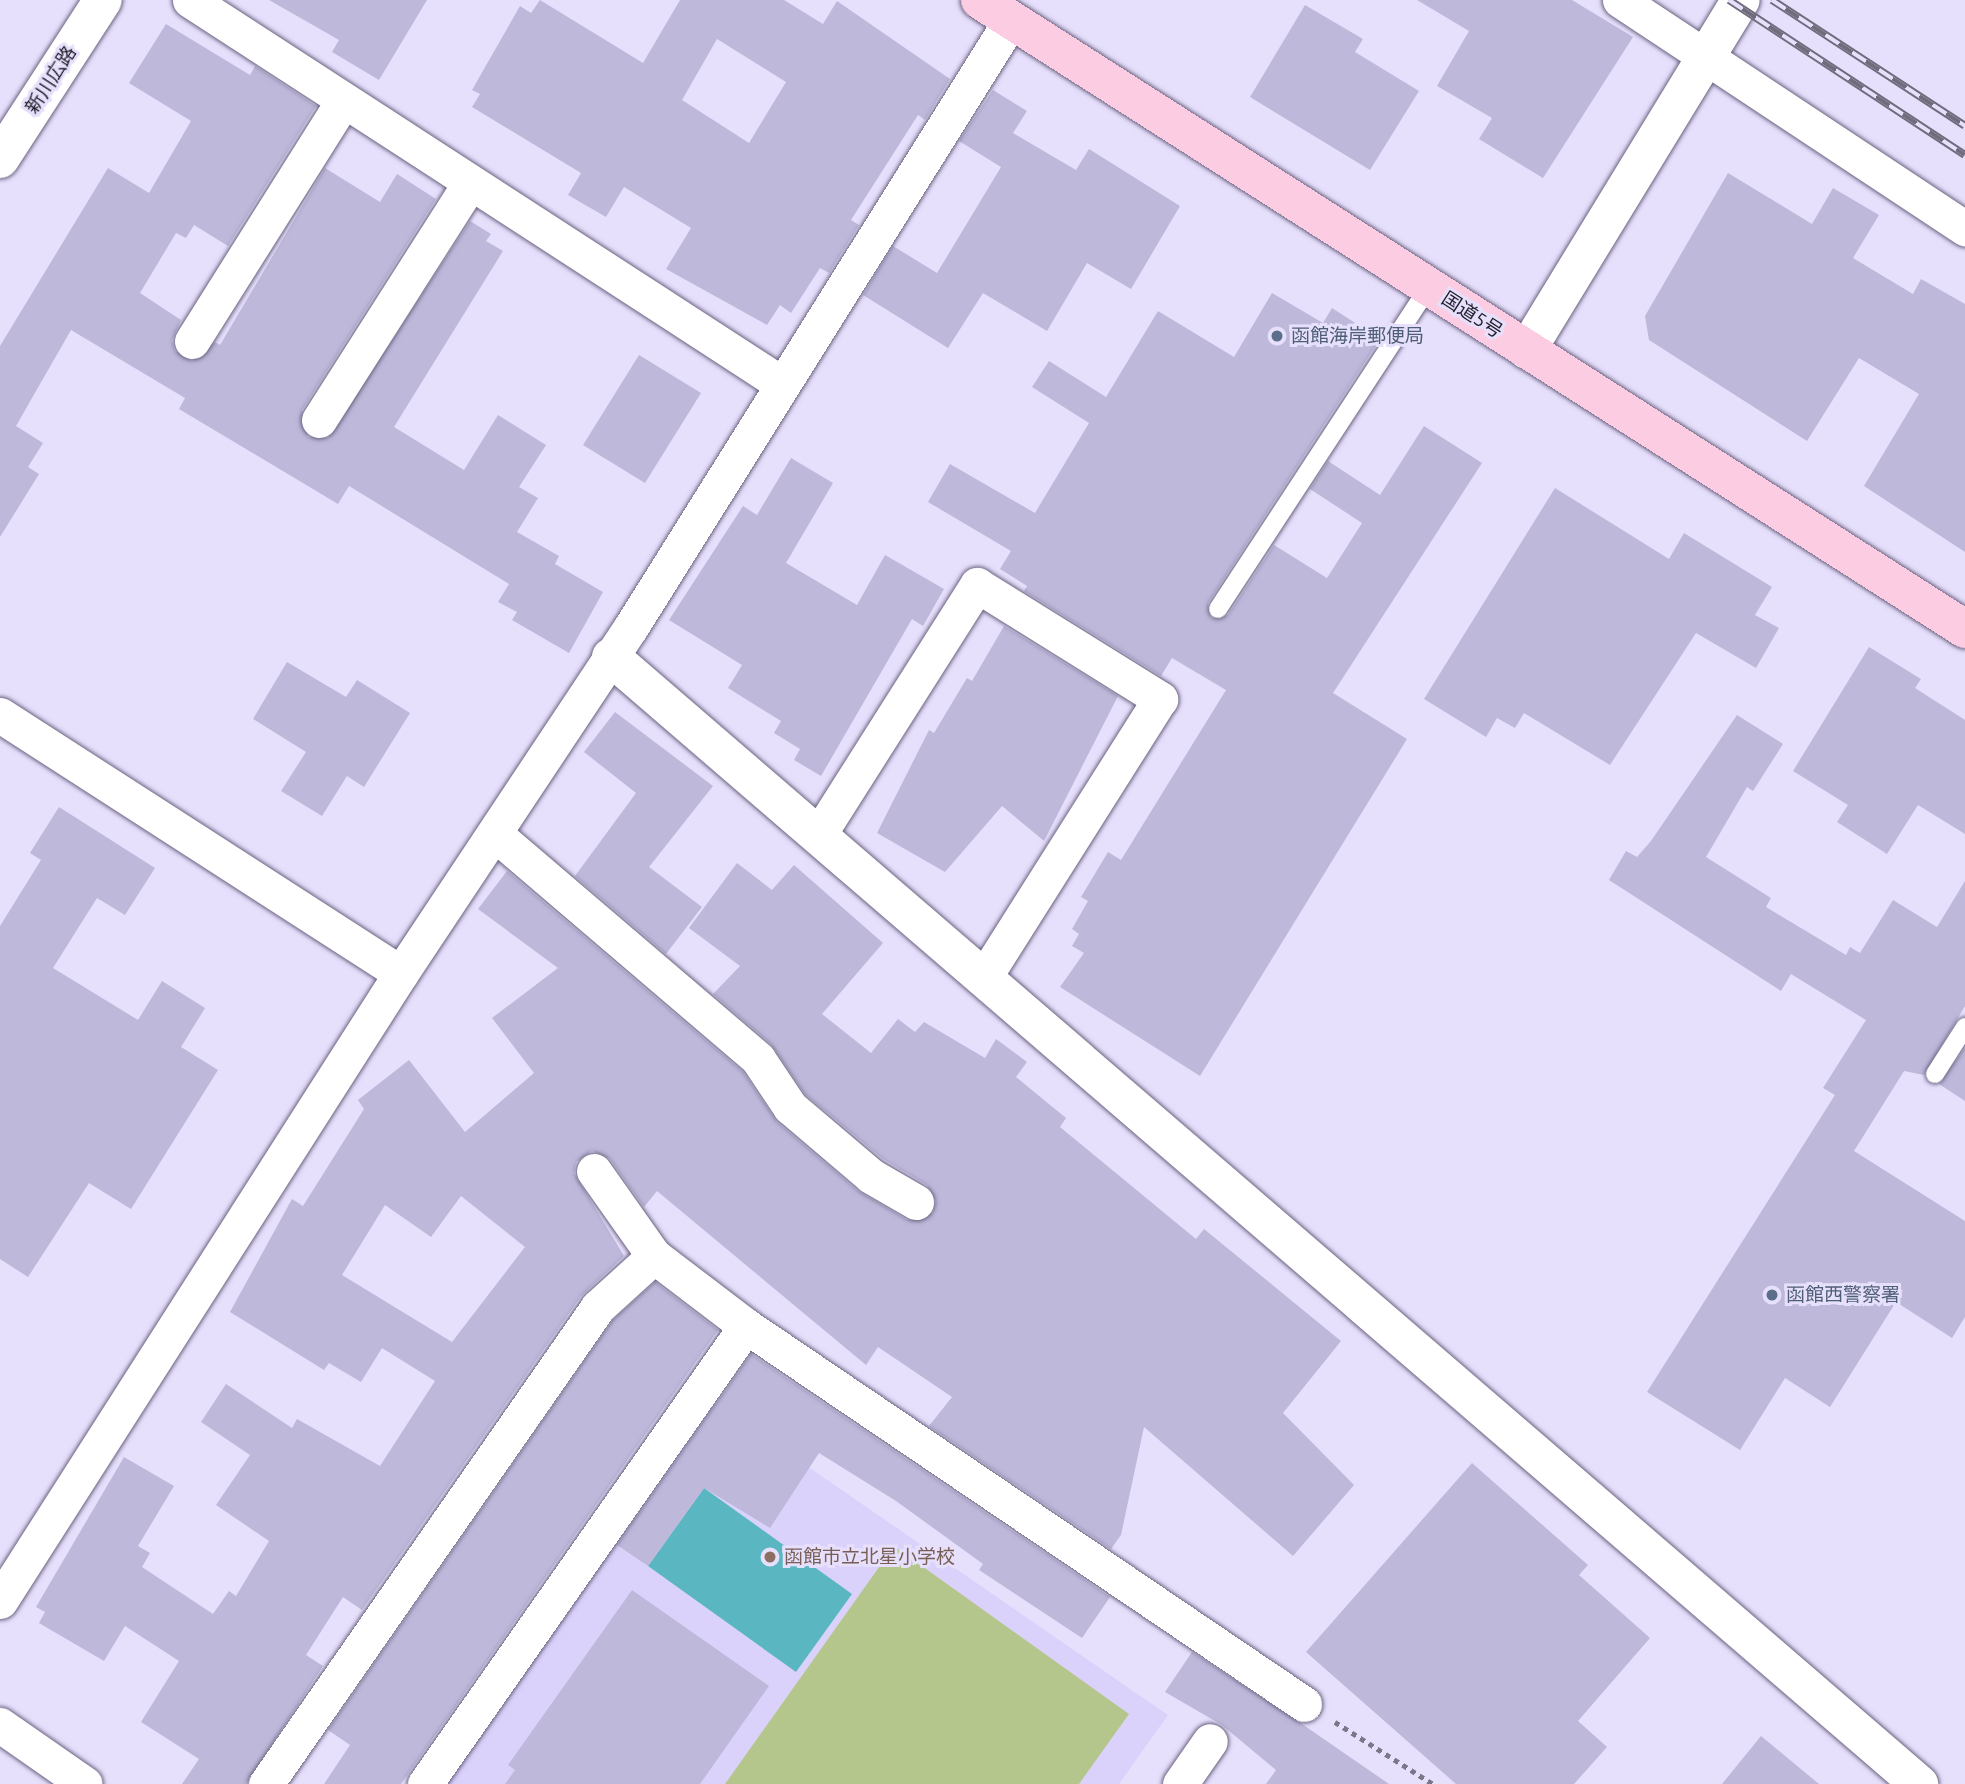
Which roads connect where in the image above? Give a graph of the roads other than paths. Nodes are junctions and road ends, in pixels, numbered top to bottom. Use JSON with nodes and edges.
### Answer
{"nodes":[{"id":1,"x":103,"y":0,"type":"edge"},
{"id":2,"x":190,"y":0,"type":"edge"},
{"id":3,"x":1620,"y":0,"type":"edge"},
{"id":4,"x":1741,"y":0,"type":"edge"},
{"id":5,"x":996,"y":10,"type":"edge"},
{"id":6,"x":1706,"y":57,"type":"junction"},
{"id":7,"x":343,"y":101,"type":"junction"},
{"id":8,"x":0,"y":159,"type":"edge"},
{"id":9,"x":470,"y":183,"type":"junction"},
{"id":10,"x":1965,"y":228,"type":"edge"},
{"id":11,"x":1429,"y":287,"type":"junction"},
{"id":12,"x":192,"y":341,"type":"dead end"},
{"id":13,"x":1527,"y":350,"type":"junction"},
{"id":14,"x":782,"y":384,"type":"junction"},
{"id":15,"x":319,"y":420,"type":"dead end"},
{"id":16,"x":1218,"y":609,"type":"dead end"},
{"id":17,"x":1965,"y":629,"type":"edge"},
{"id":18,"x":611,"y":657,"type":"junction"},
{"id":19,"x":0,"y":715,"type":"edge"},
{"id":20,"x":495,"y":834,"type":"junction"},
{"id":21,"x":819,"y":834,"type":"junction"},
{"id":22,"x":401,"y":973,"type":"junction"},
{"id":23,"x":984,"y":977,"type":"junction"},
{"id":24,"x":1965,"y":1027,"type":"edge"},
{"id":25,"x":1935,"y":1074,"type":"dead end"},
{"id":26,"x":594,"y":1171,"type":"dead end"},
{"id":27,"x":916,"y":1202,"type":"dead end"},
{"id":28,"x":654,"y":1256,"type":"junction"},
{"id":29,"x":746,"y":1326,"type":"junction"},
{"id":30,"x":5,"y":1581,"type":"edge"},
{"id":31,"x":1304,"y":1704,"type":"road end"},
{"id":32,"x":0,"y":1725,"type":"edge"},
{"id":33,"x":1210,"y":1741,"type":"dead end"},
{"id":34,"x":85,"y":1784,"type":"edge"},
{"id":35,"x":266,"y":1784,"type":"edge"},
{"id":36,"x":425,"y":1784,"type":"edge"},
{"id":37,"x":1180,"y":1784,"type":"edge"},
{"id":38,"x":1919,"y":1784,"type":"edge"}],
"edges":[{"from":1,"to":8,"type":"street","name":"新川広路"},
{"from":2,"to":7,"type":"street"},
{"from":3,"to":6,"type":"street"},
{"from":4,"to":6,"type":"street"},
{"from":5,"to":11,"type":"highway","name":"国道5号"},
{"from":5,"to":14,"type":"street"},
{"from":6,"to":10,"type":"street"},
{"from":6,"to":13,"type":"street"},
{"from":7,"to":9,"type":"street"},
{"from":7,"to":12,"type":"street"},
{"from":9,"to":14,"type":"street"},
{"from":9,"to":15,"type":"street"},
{"from":11,"to":13,"type":"highway","name":"国道5号"},
{"from":11,"to":16,"type":"lane"},
{"from":13,"to":17,"type":"highway","name":"国道5号"},
{"from":14,"to":18,"type":"street"},
{"from":18,"to":20,"type":"street"},
{"from":18,"to":21,"type":"street"},
{"from":19,"to":22,"type":"street"},
{"from":20,"to":22,"type":"street"},
{"from":20,"to":27,"type":"street"},
{"from":21,"to":23,"type":"street"},
{"from":21,"to":23,"type":"street"},
{"from":22,"to":30,"type":"street"},
{"from":23,"to":38,"type":"street"},
{"from":24,"to":25,"type":"lane"},
{"from":26,"to":28,"type":"street"},
{"from":28,"to":29,"type":"street"},
{"from":28,"to":35,"type":"street"},
{"from":29,"to":31,"type":"street"},
{"from":29,"to":36,"type":"street"},
{"from":32,"to":34,"type":"street"},
{"from":33,"to":37,"type":"street"}]}
